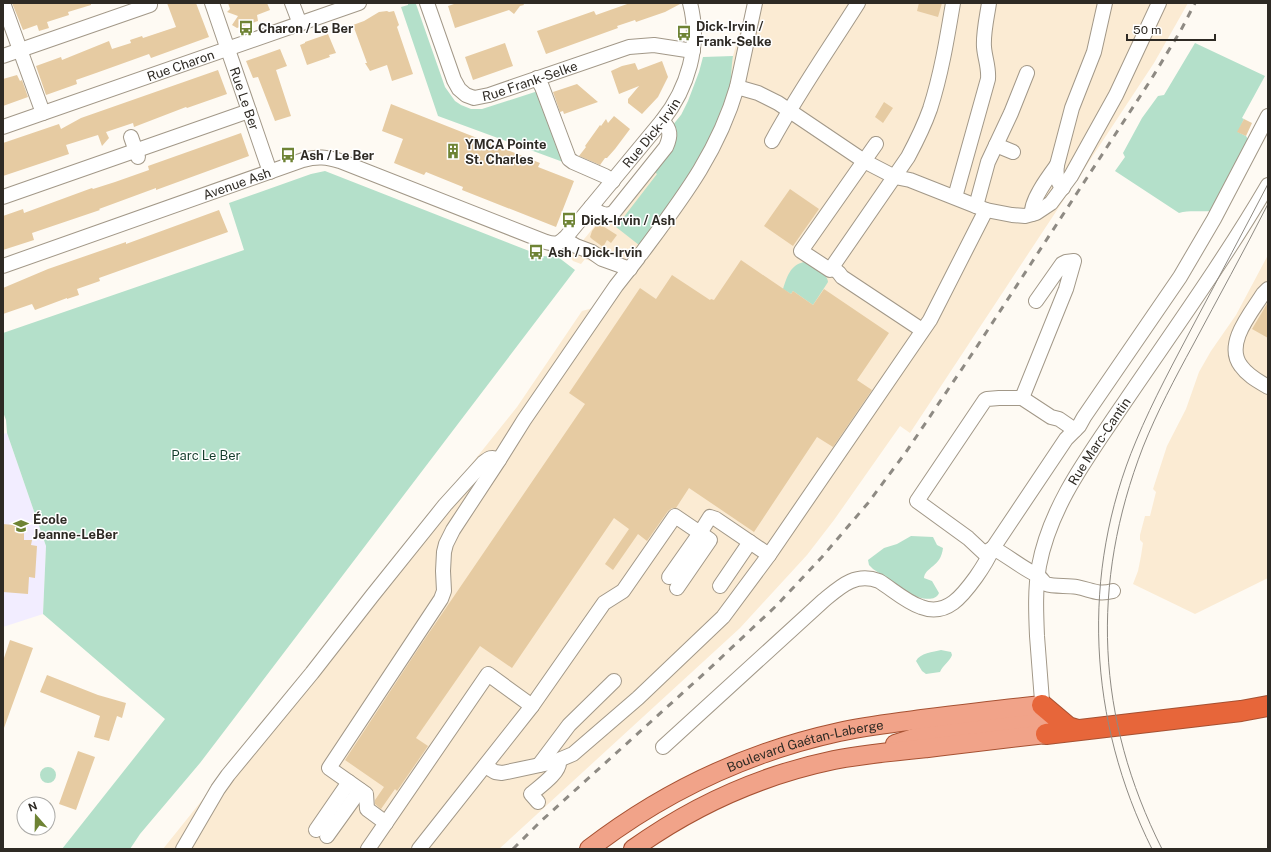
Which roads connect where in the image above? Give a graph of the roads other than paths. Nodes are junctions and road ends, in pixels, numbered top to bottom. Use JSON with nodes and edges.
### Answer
{"nodes":[{"id":1,"x":3,"y":3,"type":"edge"},
{"id":2,"x":212,"y":3,"type":"edge"},
{"id":3,"x":292,"y":3,"type":"edge"},
{"id":4,"x":358,"y":3,"type":"edge"},
{"id":5,"x":427,"y":3,"type":"edge"},
{"id":6,"x":690,"y":3,"type":"edge"},
{"id":7,"x":755,"y":3,"type":"edge"},
{"id":8,"x":858,"y":3,"type":"edge"},
{"id":9,"x":953,"y":3,"type":"edge"},
{"id":10,"x":989,"y":3,"type":"edge"},
{"id":11,"x":1105,"y":3,"type":"edge"},
{"id":12,"x":1159,"y":3,"type":"edge"},
{"id":13,"x":150,"y":5,"type":"dead end"},
{"id":14,"x":300,"y":24,"type":"junction"},
{"id":15,"x":227,"y":49,"type":"junction"},
{"id":16,"x":20,"y":50,"type":"junction"},
{"id":17,"x":693,"y":51,"type":"junction"},
{"id":18,"x":3,"y":56,"type":"edge"},
{"id":19,"x":1027,"y":73,"type":"dead end"},
{"id":20,"x":537,"y":78,"type":"junction"},
{"id":21,"x":738,"y":87,"type":"junction"},
{"id":22,"x":789,"y":110,"type":"junction"},
{"id":23,"x":249,"y":111,"type":"junction"},
{"id":24,"x":43,"y":113,"type":"junction"},
{"id":25,"x":1268,"y":116,"type":"edge"},
{"id":26,"x":662,"y":121,"type":"junction"},
{"id":27,"x":3,"y":127,"type":"edge"},
{"id":28,"x":131,"y":137,"type":"dead end"},
{"id":29,"x":772,"y":141,"type":"dead end"},
{"id":30,"x":876,"y":144,"type":"dead end"},
{"id":31,"x":996,"y":145,"type":"junction"},
{"id":32,"x":1013,"y":152,"type":"dead end"},
{"id":33,"x":137,"y":154,"type":"junction"},
{"id":34,"x":864,"y":160,"type":"junction"},
{"id":35,"x":1057,"y":165,"type":"junction"},
{"id":36,"x":270,"y":172,"type":"junction"},
{"id":37,"x":895,"y":177,"type":"junction"},
{"id":38,"x":613,"y":181,"type":"junction"},
{"id":39,"x":1268,"y":185,"type":"edge"},
{"id":40,"x":1063,"y":188,"type":"junction"},
{"id":41,"x":3,"y":197,"type":"edge"},
{"id":42,"x":955,"y":197,"type":"junction"},
{"id":43,"x":591,"y":207,"type":"junction"},
{"id":44,"x":981,"y":208,"type":"junction"},
{"id":45,"x":1032,"y":214,"type":"junction"},
{"id":46,"x":562,"y":241,"type":"junction"},
{"id":47,"x":636,"y":260,"type":"junction"},
{"id":48,"x":3,"y":266,"type":"edge"},
{"id":49,"x":832,"y":267,"type":"junction"},
{"id":50,"x":1268,"y":289,"type":"edge"},
{"id":51,"x":1036,"y":301,"type":"dead end"},
{"id":52,"x":922,"y":330,"type":"junction"},
{"id":53,"x":1268,"y":387,"type":"edge"},
{"id":54,"x":1022,"y":398,"type":"junction"},
{"id":55,"x":1072,"y":433,"type":"junction"},
{"id":56,"x":499,"y":460,"type":"junction"},
{"id":57,"x":705,"y":536,"type":"junction"},
{"id":58,"x":750,"y":542,"type":"junction"},
{"id":59,"x":993,"y":548,"type":"junction"},
{"id":60,"x":769,"y":555,"type":"junction"},
{"id":61,"x":1038,"y":576,"type":"junction"},
{"id":62,"x":673,"y":582,"type":"dead end"},
{"id":63,"x":720,"y":586,"type":"dead end"},
{"id":64,"x":1113,"y":591,"type":"dead end"},
{"id":65,"x":614,"y":681,"type":"dead end"},
{"id":66,"x":532,"y":706,"type":"junction"},
{"id":67,"x":1268,"y":706,"type":"edge"},
{"id":68,"x":1044,"y":719,"type":"junction"},
{"id":69,"x":1078,"y":730,"type":"junction"},
{"id":70,"x":662,"y":747,"type":"dead end"},
{"id":71,"x":560,"y":761,"type":"junction"},
{"id":72,"x":539,"y":765,"type":"junction"},
{"id":73,"x":485,"y":766,"type":"junction"},
{"id":74,"x":354,"y":786,"type":"junction"},
{"id":75,"x":538,"y":802,"type":"dead end"},
{"id":76,"x":386,"y":822,"type":"junction"},
{"id":77,"x":322,"y":833,"type":"dead end"},
{"id":78,"x":183,"y":849,"type":"edge"},
{"id":79,"x":368,"y":849,"type":"edge"},
{"id":80,"x":419,"y":849,"type":"edge"},
{"id":81,"x":589,"y":849,"type":"edge"},
{"id":82,"x":633,"y":849,"type":"edge"}],
"edges":[{"from":1,"to":16,"type":"street"},
{"from":2,"to":15,"type":"street","name":"Rue Le Ber"},
{"from":3,"to":14,"type":"street"},
{"from":4,"to":14,"type":"street","name":"Rue Charon"},
{"from":5,"to":20,"type":"street","name":"Rue Frank-Selke"},
{"from":6,"to":17,"type":"street","name":"Rue Dick-Irvin"},
{"from":7,"to":21,"type":"street"},
{"from":8,"to":22,"type":"street"},
{"from":9,"to":37,"type":"street"},
{"from":10,"to":42,"type":"street"},
{"from":11,"to":35,"type":"street"},
{"from":12,"to":40,"type":"street"},
{"from":13,"to":16,"type":"street"},
{"from":14,"to":15,"type":"street","name":"Rue Charon"},
{"from":15,"to":23,"type":"street","name":"Rue Le Ber"},
{"from":15,"to":24,"type":"street","name":"Rue Charon"},
{"from":16,"to":18,"type":"street"},
{"from":16,"to":24,"type":"street"},
{"from":17,"to":20,"type":"street","name":"Rue Frank-Selke"},
{"from":17,"to":26,"type":"street","name":"Rue Dick-Irvin"},
{"from":19,"to":31,"type":"street"},
{"from":20,"to":38,"type":"street"},
{"from":21,"to":22,"type":"street"},
{"from":21,"to":47,"type":"street"},
{"from":22,"to":29,"type":"street"},
{"from":22,"to":34,"type":"street"},
{"from":23,"to":33,"type":"street"},
{"from":23,"to":36,"type":"street","name":"Rue Le Ber"},
{"from":24,"to":27,"type":"street","name":"Rue Charon"},
{"from":25,"to":55,"type":"street"},
{"from":26,"to":38,"type":"street","name":"Rue Dick-Irvin"},
{"from":26,"to":43,"type":"street"},
{"from":28,"to":33,"type":"street"},
{"from":30,"to":34,"type":"street"},
{"from":31,"to":32,"type":"street"},
{"from":31,"to":44,"type":"street"},
{"from":33,"to":41,"type":"street"},
{"from":34,"to":37,"type":"street"},
{"from":34,"to":49,"type":"street"},
{"from":35,"to":40,"type":"street"},
{"from":35,"to":45,"type":"street"},
{"from":36,"to":46,"type":"street","name":"Avenue Ash"},
{"from":36,"to":48,"type":"street","name":"Avenue Ash"},
{"from":37,"to":42,"type":"street"},
{"from":37,"to":49,"type":"street"},
{"from":38,"to":43,"type":"street","name":"Rue Dick-Irvin"},
{"from":39,"to":61,"type":"street","name":"Rue Marc-Cantin"},
{"from":40,"to":45,"type":"street"},
{"from":42,"to":44,"type":"street"},
{"from":43,"to":46,"type":"street","name":"Rue Dick-Irvin"},
{"from":44,"to":45,"type":"street"},
{"from":44,"to":52,"type":"street"},
{"from":46,"to":47,"type":"street","name":"Avenue Ash"},
{"from":47,"to":56,"type":"street"},
{"from":49,"to":52,"type":"street"},
{"from":50,"to":53,"type":"street"},
{"from":51,"to":54,"type":"street"},
{"from":52,"to":60,"type":"street"},
{"from":54,"to":55,"type":"street"},
{"from":54,"to":59,"type":"street"},
{"from":55,"to":59,"type":"street"},
{"from":56,"to":74,"type":"street"},
{"from":56,"to":78,"type":"street"},
{"from":57,"to":58,"type":"street"},
{"from":57,"to":62,"type":"street"},
{"from":57,"to":66,"type":"street"},
{"from":58,"to":60,"type":"street"},
{"from":58,"to":63,"type":"street"},
{"from":59,"to":61,"type":"street"},
{"from":59,"to":70,"type":"street"},
{"from":60,"to":71,"type":"street"},
{"from":61,"to":64,"type":"street"},
{"from":61,"to":68,"type":"street","name":"Rue Marc-Cantin"},
{"from":65,"to":72,"type":"street"},
{"from":66,"to":73,"type":"street"},
{"from":66,"to":76,"type":"street"},
{"from":67,"to":69,"type":"highway"},
{"from":68,"to":69,"type":"highway"},
{"from":68,"to":69,"type":"highway"},
{"from":68,"to":81,"type":"main road","name":"Boulevard Gaétan-Laberge"},
{"from":68,"to":82,"type":"main road","name":"Boulevard Gaétan-Laberge"},
{"from":71,"to":72,"type":"street"},
{"from":71,"to":75,"type":"street"},
{"from":72,"to":73,"type":"street"},
{"from":73,"to":80,"type":"street"},
{"from":74,"to":76,"type":"street"},
{"from":74,"to":77,"type":"street"},
{"from":76,"to":79,"type":"street"}]}
